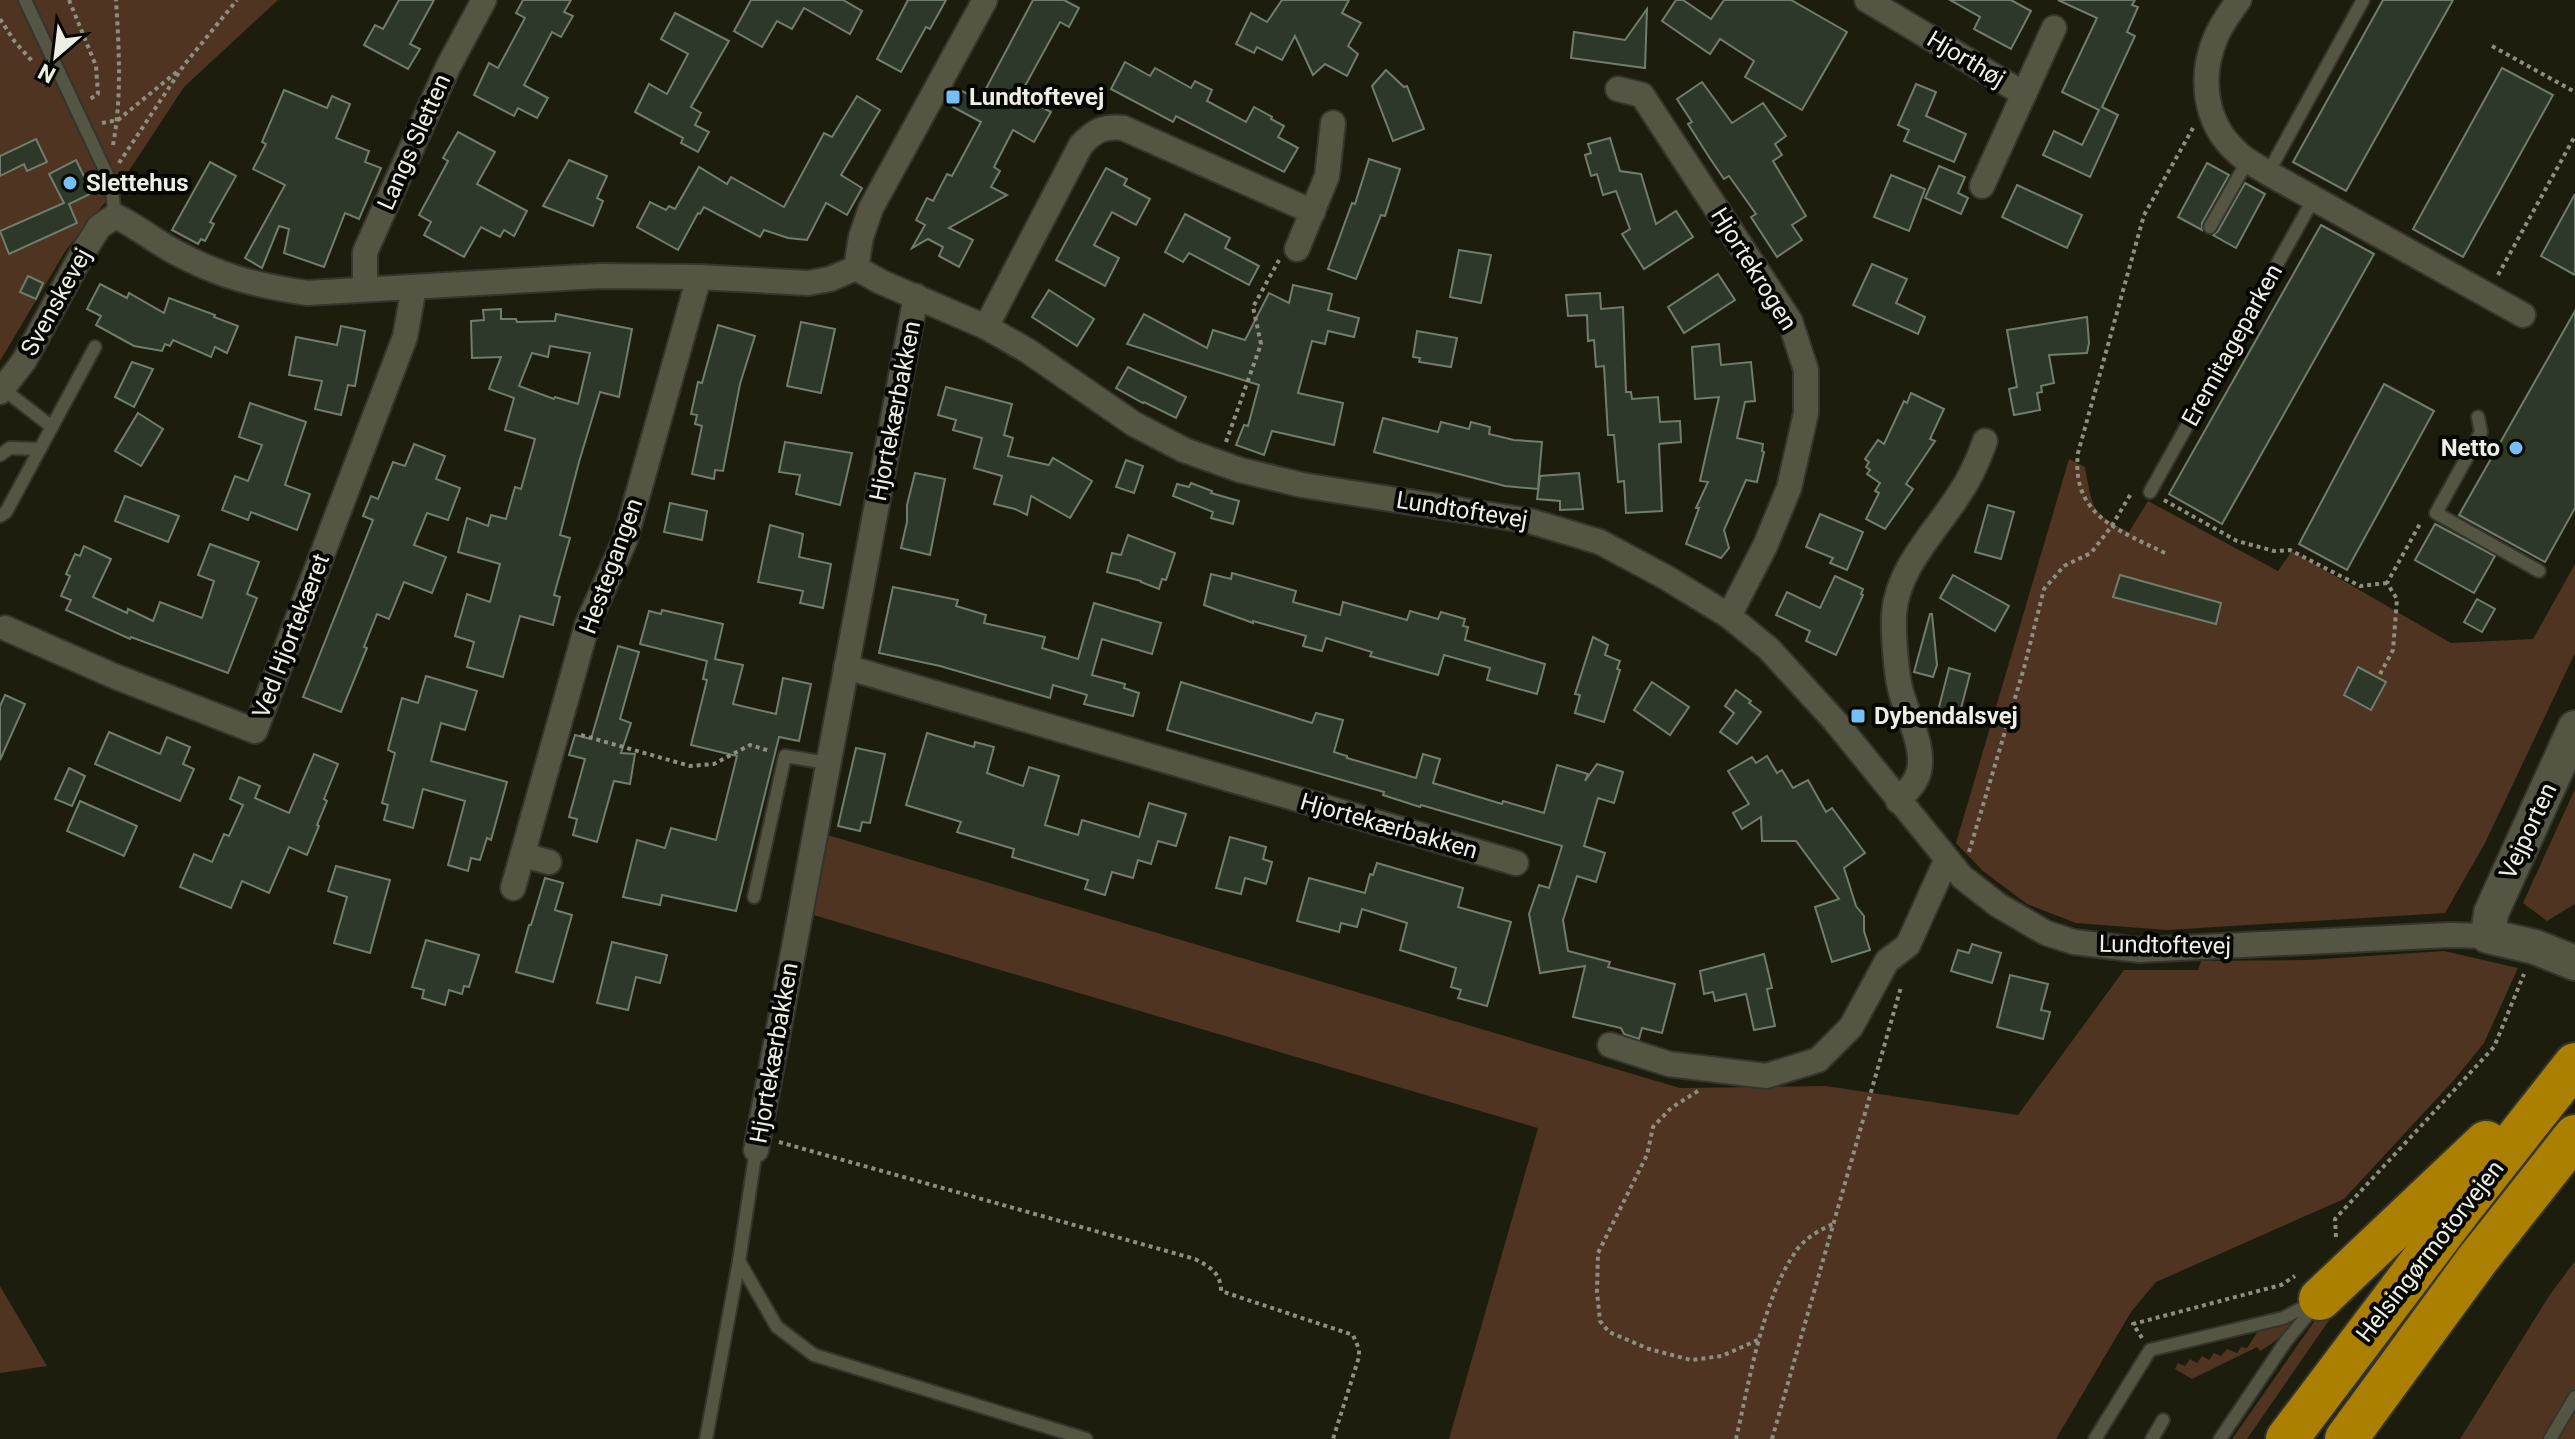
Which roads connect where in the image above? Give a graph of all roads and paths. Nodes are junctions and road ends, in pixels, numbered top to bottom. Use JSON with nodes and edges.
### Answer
{"nodes":[{"id":1,"x":25,"y":0,"type":"edge"},
{"id":2,"x":69,"y":0,"type":"edge"},
{"id":3,"x":116,"y":0,"type":"edge"},
{"id":4,"x":237,"y":0,"type":"edge"},
{"id":5,"x":484,"y":0,"type":"edge"},
{"id":6,"x":985,"y":0,"type":"edge"},
{"id":7,"x":1867,"y":0,"type":"edge"},
{"id":8,"x":2239,"y":0,"type":"edge"},
{"id":9,"x":2363,"y":0,"type":"edge"},
{"id":10,"x":2054,"y":28,"type":"dead end"},
{"id":11,"x":2492,"y":46,"type":"dead end"},
{"id":12,"x":184,"y":65,"type":"junction"},
{"id":13,"x":1618,"y":89,"type":"dead end"},
{"id":14,"x":2575,"y":92,"type":"edge"},
{"id":15,"x":2024,"y":94,"type":"junction"},
{"id":16,"x":71,"y":99,"type":"junction"},
{"id":17,"x":2209,"y":107,"type":"junction"},
{"id":18,"x":118,"y":120,"type":"junction"},
{"id":19,"x":1333,"y":123,"type":"dead end"},
{"id":20,"x":84,"y":127,"type":"junction"},
{"id":21,"x":2575,"y":136,"type":"edge"},
{"id":22,"x":2258,"y":166,"type":"junction"},
{"id":23,"x":109,"y":179,"type":"junction"},
{"id":24,"x":1982,"y":186,"type":"dead end"},
{"id":25,"x":2314,"y":198,"type":"junction"},
{"id":26,"x":1313,"y":212,"type":"junction"},
{"id":27,"x":115,"y":216,"type":"junction"},
{"id":28,"x":2210,"y":227,"type":"dead end"},
{"id":29,"x":1297,"y":249,"type":"joint"},
{"id":30,"x":856,"y":268,"type":"junction"},
{"id":31,"x":699,"y":277,"type":"junction"},
{"id":32,"x":414,"y":287,"type":"junction"},
{"id":33,"x":365,"y":289,"type":"junction"},
{"id":34,"x":2487,"y":295,"type":"junction"},
{"id":35,"x":916,"y":296,"type":"junction"},
{"id":36,"x":2523,"y":315,"type":"dead end"},
{"id":37,"x":986,"y":327,"type":"junction"},
{"id":38,"x":95,"y":347,"type":"dead end"},
{"id":39,"x":2,"y":390,"type":"edge"},
{"id":40,"x":2478,"y":417,"type":"dead end"},
{"id":41,"x":52,"y":427,"type":"junction"},
{"id":42,"x":1985,"y":441,"type":"dead end"},
{"id":43,"x":40,"y":449,"type":"junction"},
{"id":44,"x":0,"y":455,"type":"edge"},
{"id":45,"x":1221,"y":463,"type":"junction"},
{"id":46,"x":2150,"y":492,"type":"junction"},
{"id":47,"x":2436,"y":513,"type":"junction"},
{"id":48,"x":0,"y":516,"type":"edge"},
{"id":49,"x":2111,"y":527,"type":"junction"},
{"id":50,"x":2165,"y":553,"type":"dead end"},
{"id":51,"x":2539,"y":571,"type":"dead end"},
{"id":52,"x":2387,"y":583,"type":"junction"},
{"id":53,"x":1729,"y":616,"type":"junction"},
{"id":54,"x":5,"y":628,"type":"dead end"},
{"id":55,"x":846,"y":667,"type":"junction"},
{"id":56,"x":2380,"y":674,"type":"dead end"},
{"id":57,"x":2575,"y":728,"type":"edge"},
{"id":58,"x":559,"y":729,"type":"junction"},
{"id":59,"x":785,"y":756,"type":"junction"},
{"id":60,"x":827,"y":763,"type":"junction"},
{"id":61,"x":1898,"y":801,"type":"junction"},
{"id":62,"x":523,"y":855,"type":"junction"},
{"id":63,"x":549,"y":862,"type":"dead end"},
{"id":64,"x":1516,"y":863,"type":"dead end"},
{"id":65,"x":1954,"y":869,"type":"junction"},
{"id":66,"x":513,"y":888,"type":"dead end"},
{"id":67,"x":754,"y":897,"type":"dead end"},
{"id":68,"x":2488,"y":936,"type":"junction"},
{"id":69,"x":1908,"y":945,"type":"junction"},
{"id":70,"x":2575,"y":963,"type":"edge"},
{"id":71,"x":2514,"y":999,"type":"dead end"},
{"id":72,"x":1610,"y":1045,"type":"dead end"},
{"id":73,"x":2575,"y":1062,"type":"edge"},
{"id":74,"x":1720,"y":1070,"type":"junction"},
{"id":75,"x":2575,"y":1136,"type":"edge"},
{"id":76,"x":757,"y":1143,"type":"junction"},
{"id":77,"x":1833,"y":1224,"type":"junction"},
{"id":78,"x":2331,"y":1246,"type":"dead end"},
{"id":79,"x":2477,"y":1260,"type":"junction"},
{"id":80,"x":739,"y":1261,"type":"junction"},
{"id":81,"x":2312,"y":1285,"type":"junction"},
{"id":82,"x":1760,"y":1339,"type":"junction"},
{"id":83,"x":2150,"y":1350,"type":"junction"},
{"id":84,"x":2575,"y":1397,"type":"edge"},
{"id":85,"x":2163,"y":1420,"type":"dead end"},
{"id":86,"x":706,"y":1439,"type":"edge"},
{"id":87,"x":1086,"y":1439,"type":"edge"},
{"id":88,"x":1333,"y":1439,"type":"edge"},
{"id":89,"x":1736,"y":1439,"type":"edge"},
{"id":90,"x":1772,"y":1439,"type":"edge"},
{"id":91,"x":2095,"y":1439,"type":"edge"},
{"id":92,"x":2152,"y":1439,"type":"edge"},
{"id":93,"x":2220,"y":1439,"type":"edge"},
{"id":94,"x":2287,"y":1439,"type":"edge"},
{"id":95,"x":2346,"y":1439,"type":"edge"},
{"id":96,"x":2378,"y":1439,"type":"edge"},
{"id":97,"x":2550,"y":1439,"type":"edge"}],
"edges":[{"from":1,"to":16,"type":"lane"},
{"from":2,"to":16,"type":"path"},
{"from":3,"to":18,"type":"path"},
{"from":4,"to":12,"type":"path"},
{"from":5,"to":33,"type":"street","name":"Langs Sletten"},
{"from":6,"to":30,"type":"street"},
{"from":7,"to":15,"type":"street","name":"Hjorthøj"},
{"from":8,"to":17,"type":"street"},
{"from":9,"to":22,"type":"lane"},
{"from":10,"to":15,"type":"street","name":"Hjorthøj"},
{"from":11,"to":14,"type":"path"},
{"from":12,"to":18,"type":"path"},
{"from":12,"to":23,"type":"path"},
{"from":13,"to":53,"type":"street","name":"Hjortekrogen"},
{"from":15,"to":24,"type":"street","name":"Hjorthøj"},
{"from":16,"to":20,"type":"lane"},
{"from":17,"to":22,"type":"street"},
{"from":17,"to":49,"type":"path"},
{"from":18,"to":20,"type":"path"},
{"from":18,"to":23,"type":"path"},
{"from":19,"to":26,"type":"street"},
{"from":20,"to":23,"type":"lane"},
{"from":21,"to":34,"type":"path"},
{"from":22,"to":25,"type":"street"},
{"from":22,"to":28,"type":"lane"},
{"from":23,"to":27,"type":"lane"},
{"from":25,"to":34,"type":"street"},
{"from":25,"to":46,"type":"lane","name":"Eremitageparken"},
{"from":26,"to":29,"type":"street"},
{"from":26,"to":37,"type":"street"},
{"from":27,"to":33,"type":"street"},
{"from":27,"to":39,"type":"street","name":"Svenskevej"},
{"from":29,"to":45,"type":"path"},
{"from":30,"to":31,"type":"street"},
{"from":30,"to":35,"type":"street","name":"Lundtoftevej"},
{"from":31,"to":32,"type":"street"},
{"from":31,"to":58,"type":"street","name":"Hestegangen"},
{"from":32,"to":33,"type":"street"},
{"from":32,"to":54,"type":"street","name":"Ved Hjortekæret"},
{"from":34,"to":36,"type":"street"},
{"from":35,"to":37,"type":"street","name":"Lundtoftevej"},
{"from":35,"to":55,"type":"street","name":"Hjortekærbakken"},
{"from":37,"to":45,"type":"street","name":"Lundtoftevej"},
{"from":38,"to":41,"type":"lane"},
{"from":39,"to":41,"type":"lane"},
{"from":40,"to":47,"type":"lane"},
{"from":41,"to":43,"type":"lane"},
{"from":42,"to":61,"type":"street"},
{"from":43,"to":44,"type":"lane"},
{"from":43,"to":48,"type":"lane"},
{"from":45,"to":53,"type":"street","name":"Lundtoftevej"},
{"from":46,"to":49,"type":"path"},
{"from":46,"to":52,"type":"path"},
{"from":47,"to":51,"type":"lane"},
{"from":47,"to":52,"type":"path"},
{"from":49,"to":50,"type":"path"},
{"from":49,"to":65,"type":"path"},
{"from":52,"to":56,"type":"path"},
{"from":53,"to":61,"type":"street","name":"Lundtoftevej"},
{"from":55,"to":60,"type":"street","name":"Hjortekærbakken"},
{"from":55,"to":64,"type":"street","name":"Hjortekærbakken"},
{"from":57,"to":68,"type":"street","name":"Vejporten"},
{"from":58,"to":59,"type":"path"},
{"from":58,"to":62,"type":"street","name":"Hestegangen"},
{"from":59,"to":60,"type":"lane"},
{"from":59,"to":67,"type":"lane"},
{"from":60,"to":76,"type":"street","name":"Hjortekærbakken"},
{"from":61,"to":65,"type":"street","name":"Lundtoftevej"},
{"from":62,"to":63,"type":"street"},
{"from":62,"to":66,"type":"street","name":"Hestegangen"},
{"from":65,"to":68,"type":"street","name":"Lundtoftevej"},
{"from":65,"to":69,"type":"street"},
{"from":68,"to":70,"type":"street","name":"Lundtoftevej"},
{"from":69,"to":74,"type":"street"},
{"from":69,"to":77,"type":"path"},
{"from":71,"to":78,"type":"path"},
{"from":72,"to":74,"type":"street"},
{"from":73,"to":81,"type":"highway"},
{"from":73,"to":94,"type":"highway","name":"Helsingørmotorvejen"},
{"from":74,"to":82,"type":"path"},
{"from":75,"to":79,"type":"highway","name":"Helsingørmotorvejen"},
{"from":76,"to":80,"type":"lane","name":"Hjortekærbakken"},
{"from":76,"to":88,"type":"path"},
{"from":77,"to":82,"type":"path"},
{"from":77,"to":90,"type":"path"},
{"from":79,"to":95,"type":"highway","name":"Helsingørmotorvejen"},
{"from":79,"to":96,"type":"highway"},
{"from":80,"to":86,"type":"lane","name":"Hjortekærbakken"},
{"from":80,"to":87,"type":"lane"},
{"from":81,"to":83,"type":"lane"},
{"from":81,"to":83,"type":"path"},
{"from":81,"to":93,"type":"lane"},
{"from":82,"to":89,"type":"path"},
{"from":83,"to":91,"type":"lane"},
{"from":84,"to":97,"type":"lane"},
{"from":85,"to":92,"type":"lane"}]}
